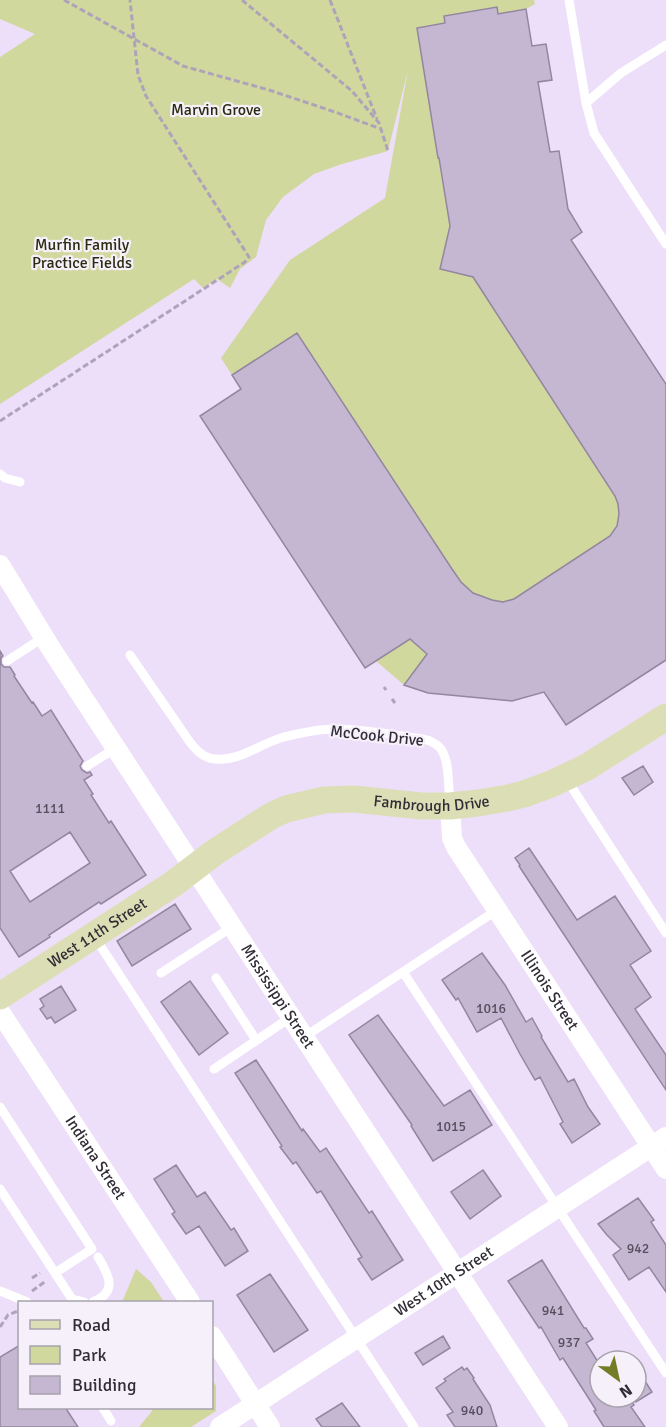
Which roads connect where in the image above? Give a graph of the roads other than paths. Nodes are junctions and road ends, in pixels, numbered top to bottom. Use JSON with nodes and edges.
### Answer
{"nodes":[{"id":1,"x":569,"y":0,"type":"edge"},
{"id":2,"x":666,"y":45,"type":"edge"},
{"id":3,"x":586,"y":102,"type":"junction"},
{"id":4,"x":666,"y":244,"type":"edge"},
{"id":5,"x":0,"y":474,"type":"edge"},
{"id":6,"x":20,"y":482,"type":"dead end"},
{"id":7,"x":0,"y":566,"type":"edge"},
{"id":8,"x":44,"y":637,"type":"junction"},
{"id":9,"x":130,"y":656,"type":"dead end"},
{"id":10,"x":7,"y":661,"type":"dead end"},
{"id":11,"x":664,"y":722,"type":"edge"},
{"id":12,"x":116,"y":748,"type":"junction"},
{"id":13,"x":87,"y":766,"type":"dead end"},
{"id":14,"x":566,"y":778,"type":"junction"},
{"id":15,"x":450,"y":806,"type":"junction"},
{"id":16,"x":194,"y":868,"type":"junction"},
{"id":17,"x":497,"y":910,"type":"junction"},
{"id":18,"x":232,"y":927,"type":"junction"},
{"id":19,"x":666,"y":933,"type":"edge"},
{"id":20,"x":94,"y":935,"type":"junction"},
{"id":21,"x":403,"y":972,"type":"junction"},
{"id":22,"x":160,"y":973,"type":"dead end"},
{"id":23,"x":216,"y":978,"type":"dead end"},
{"id":24,"x":0,"y":996,"type":"edge"},
{"id":25,"x":0,"y":1012,"type":"edge"},
{"id":26,"x":291,"y":1017,"type":"junction"},
{"id":27,"x":303,"y":1037,"type":"junction"},
{"id":28,"x":256,"y":1040,"type":"junction"},
{"id":29,"x":214,"y":1069,"type":"dead end"},
{"id":30,"x":0,"y":1107,"type":"edge"},
{"id":31,"x":659,"y":1142,"type":"edge"},
{"id":32,"x":666,"y":1169,"type":"edge"},
{"id":33,"x":0,"y":1189,"type":"edge"},
{"id":34,"x":558,"y":1207,"type":"junction"},
{"id":35,"x":98,"y":1257,"type":"dead end"},
{"id":36,"x":55,"y":1273,"type":"junction"},
{"id":37,"x":457,"y":1273,"type":"junction"},
{"id":38,"x":0,"y":1291,"type":"edge"},
{"id":39,"x":25,"y":1301,"type":"edge"},
{"id":40,"x":80,"y":1301,"type":"edge"},
{"id":41,"x":95,"y":1301,"type":"edge"},
{"id":42,"x":189,"y":1301,"type":"edge"},
{"id":43,"x":213,"y":1338,"type":"edge"},
{"id":44,"x":356,"y":1338,"type":"junction"},
{"id":45,"x":666,"y":1373,"type":"edge"},
{"id":46,"x":256,"y":1404,"type":"junction"},
{"id":47,"x":104,"y":1409,"type":"edge"},
{"id":48,"x":111,"y":1421,"type":"dead end"},
{"id":49,"x":220,"y":1427,"type":"edge"},
{"id":50,"x":270,"y":1427,"type":"edge"},
{"id":51,"x":414,"y":1427,"type":"edge"},
{"id":52,"x":558,"y":1427,"type":"edge"}],
"edges":[{"from":1,"to":3,"type":"lane"},
{"from":2,"to":3,"type":"lane"},
{"from":3,"to":4,"type":"lane"},
{"from":5,"to":6,"type":"lane"},
{"from":7,"to":8,"type":"street","name":"Mississippi Street"},
{"from":8,"to":10,"type":"lane"},
{"from":8,"to":12,"type":"street","name":"Mississippi Street"},
{"from":9,"to":15,"type":"lane","name":"McCook Drive"},
{"from":11,"to":14,"type":"street","name":"Fambrough Drive"},
{"from":12,"to":13,"type":"lane"},
{"from":12,"to":16,"type":"street","name":"Mississippi Street"},
{"from":14,"to":15,"type":"street","name":"Fambrough Drive"},
{"from":14,"to":19,"type":"lane"},
{"from":15,"to":16,"type":"street","name":"Fambrough Drive"},
{"from":15,"to":17,"type":"street","name":"Illinois Street"},
{"from":16,"to":18,"type":"street","name":"Mississippi Street"},
{"from":16,"to":20,"type":"street","name":"West 11th Street"},
{"from":17,"to":21,"type":"lane"},
{"from":17,"to":31,"type":"street","name":"Illinois Street"},
{"from":18,"to":22,"type":"lane"},
{"from":18,"to":26,"type":"street","name":"Mississippi Street"},
{"from":20,"to":24,"type":"street","name":"West 11th Street"},
{"from":20,"to":44,"type":"lane"},
{"from":21,"to":27,"type":"lane"},
{"from":21,"to":34,"type":"lane"},
{"from":23,"to":28,"type":"lane"},
{"from":25,"to":42,"type":"street","name":"Indiana Street"},
{"from":26,"to":27,"type":"street","name":"Mississippi Street"},
{"from":26,"to":28,"type":"lane"},
{"from":27,"to":37,"type":"street","name":"Mississippi Street"},
{"from":28,"to":29,"type":"lane"},
{"from":30,"to":36,"type":"lane"},
{"from":31,"to":32,"type":"street","name":"Illinois Street"},
{"from":31,"to":34,"type":"street","name":"West 10th Street"},
{"from":33,"to":36,"type":"lane"},
{"from":34,"to":37,"type":"street","name":"West 10th Street"},
{"from":34,"to":45,"type":"lane"},
{"from":35,"to":41,"type":"lane"},
{"from":36,"to":40,"type":"lane"},
{"from":37,"to":44,"type":"street","name":"West 10th Street"},
{"from":37,"to":52,"type":"street","name":"Mississippi Street"},
{"from":38,"to":39,"type":"lane"},
{"from":43,"to":46,"type":"street"},
{"from":44,"to":46,"type":"street","name":"West 10th Street"},
{"from":44,"to":51,"type":"lane"},
{"from":46,"to":49,"type":"street","name":"West 10th Street"},
{"from":46,"to":50,"type":"street"},
{"from":47,"to":48,"type":"lane"}]}
